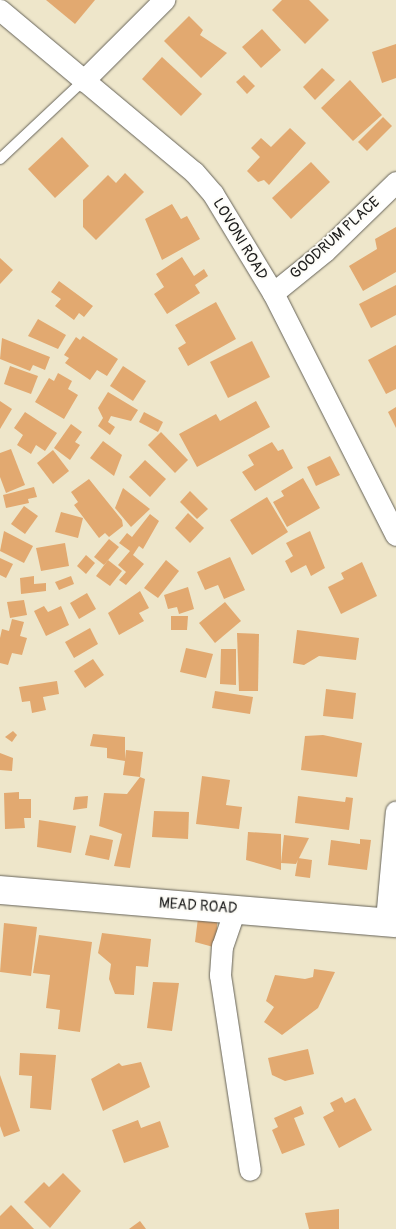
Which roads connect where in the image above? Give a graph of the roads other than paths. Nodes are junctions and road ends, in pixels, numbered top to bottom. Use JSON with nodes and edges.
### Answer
{"nodes":[{"id":1,"x":164,"y":0,"type":"edge"},
{"id":2,"x":0,"y":10,"type":"edge"},
{"id":3,"x":83,"y":81,"type":"junction"},
{"id":4,"x":0,"y":158,"type":"edge"},
{"id":5,"x":396,"y":182,"type":"edge"},
{"id":6,"x":273,"y":293,"type":"junction"},
{"id":7,"x":396,"y":535,"type":"edge"},
{"id":8,"x":396,"y":811,"type":"edge"},
{"id":9,"x":0,"y":890,"type":"edge"},
{"id":10,"x":235,"y":909,"type":"junction"},
{"id":11,"x":391,"y":922,"type":"edge"},
{"id":12,"x":250,"y":1170,"type":"dead end"}],
"edges":[{"from":1,"to":3,"type":"street"},
{"from":2,"to":3,"type":"street","name":"LOVONI ROAD"},
{"from":3,"to":4,"type":"lane"},
{"from":3,"to":6,"type":"street","name":"LOVONI ROAD"},
{"from":5,"to":6,"type":"street","name":"GOODRUM PLACE"},
{"from":6,"to":7,"type":"street","name":"LOVONI ROAD"},
{"from":8,"to":11,"type":"street"},
{"from":9,"to":10,"type":"main road","name":"MEAD ROAD"},
{"from":10,"to":11,"type":"main road","name":"MEAD ROAD"},
{"from":10,"to":12,"type":"street"}]}
